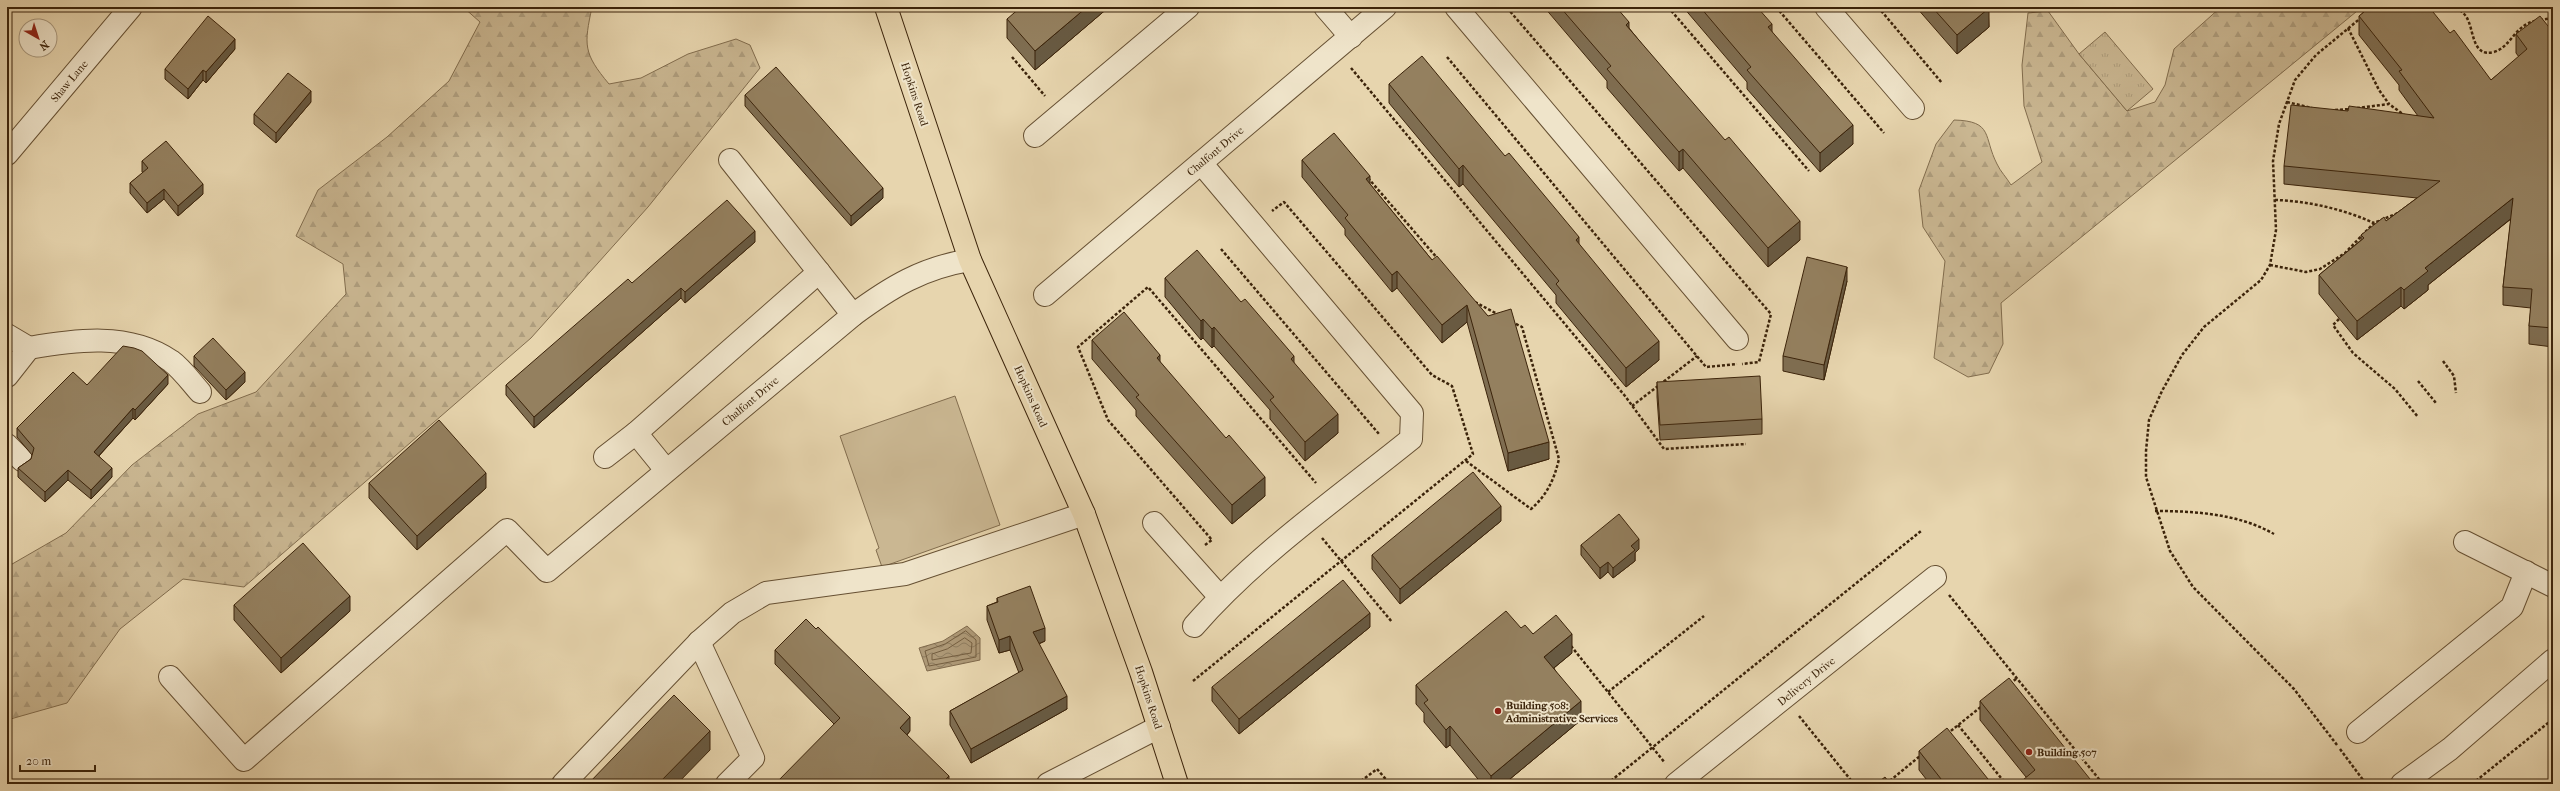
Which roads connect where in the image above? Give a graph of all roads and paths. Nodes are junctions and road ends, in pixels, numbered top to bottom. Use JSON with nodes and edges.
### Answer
{"nodes":[{"id":1,"x":131,"y":7,"type":"edge"},
{"id":2,"x":886,"y":7,"type":"edge"},
{"id":3,"x":1188,"y":7,"type":"edge"},
{"id":4,"x":1325,"y":7,"type":"edge"},
{"id":5,"x":1385,"y":7,"type":"edge"},
{"id":6,"x":1456,"y":7,"type":"edge"},
{"id":7,"x":1668,"y":7,"type":"edge"},
{"id":8,"x":1776,"y":7,"type":"edge"},
{"id":9,"x":1826,"y":7,"type":"edge"},
{"id":10,"x":1878,"y":7,"type":"edge"},
{"id":11,"x":2456,"y":7,"type":"edge"},
{"id":12,"x":2364,"y":16,"type":"edge"},
{"id":13,"x":2553,"y":18,"type":"edge"},
{"id":14,"x":2348,"y":28,"type":"junction"},
{"id":15,"x":1350,"y":37,"type":"junction"},
{"id":16,"x":1012,"y":57,"type":"dead end"},
{"id":17,"x":1351,"y":68,"type":"dead end"},
{"id":18,"x":1941,"y":82,"type":"dead end"},
{"id":19,"x":2287,"y":102,"type":"junction"},
{"id":20,"x":1050,"y":103,"type":"dead end"},
{"id":21,"x":2390,"y":104,"type":"junction"},
{"id":22,"x":1913,"y":108,"type":"dead end"},
{"id":23,"x":2320,"y":109,"type":"edge"},
{"id":24,"x":2333,"y":110,"type":"edge"},
{"id":25,"x":2408,"y":118,"type":"edge"},
{"id":26,"x":1884,"y":133,"type":"dead end"},
{"id":27,"x":1035,"y":136,"type":"dead end"},
{"id":28,"x":7,"y":154,"type":"edge"},
{"id":29,"x":730,"y":160,"type":"dead end"},
{"id":30,"x":1201,"y":163,"type":"junction"},
{"id":31,"x":1809,"y":171,"type":"dead end"},
{"id":32,"x":1364,"y":174,"type":"edge"},
{"id":33,"x":2275,"y":200,"type":"junction"},
{"id":34,"x":2401,"y":212,"type":"edge"},
{"id":35,"x":1269,"y":213,"type":"dead end"},
{"id":36,"x":2374,"y":223,"type":"junction"},
{"id":37,"x":1223,"y":250,"type":"dead end"},
{"id":38,"x":970,"y":260,"type":"junction"},
{"id":39,"x":1440,"y":262,"type":"edge"},
{"id":40,"x":2270,"y":265,"type":"junction"},
{"id":41,"x":819,"y":272,"type":"junction"},
{"id":42,"x":1045,"y":295,"type":"dead end"},
{"id":43,"x":1471,"y":297,"type":"edge"},
{"id":44,"x":853,"y":315,"type":"junction"},
{"id":45,"x":1502,"y":316,"type":"edge"},
{"id":46,"x":2339,"y":319,"type":"edge"},
{"id":47,"x":1509,"y":320,"type":"edge"},
{"id":48,"x":7,"y":335,"type":"edge"},
{"id":49,"x":1737,"y":339,"type":"dead end"},
{"id":50,"x":29,"y":348,"type":"junction"},
{"id":51,"x":1697,"y":356,"type":"dead end"},
{"id":52,"x":2443,"y":361,"type":"dead end"},
{"id":53,"x":7,"y":376,"type":"edge"},
{"id":54,"x":2418,"y":381,"type":"dead end"},
{"id":55,"x":200,"y":392,"type":"dead end"},
{"id":56,"x":2456,"y":393,"type":"dead end"},
{"id":57,"x":2436,"y":403,"type":"dead end"},
{"id":58,"x":1632,"y":406,"type":"junction"},
{"id":59,"x":2418,"y":418,"type":"dead end"},
{"id":60,"x":636,"y":434,"type":"junction"},
{"id":61,"x":1381,"y":435,"type":"dead end"},
{"id":62,"x":1746,"y":444,"type":"dead end"},
{"id":63,"x":7,"y":445,"type":"edge"},
{"id":64,"x":605,"y":457,"type":"dead end"},
{"id":65,"x":22,"y":460,"type":"dead end"},
{"id":66,"x":1466,"y":461,"type":"junction"},
{"id":67,"x":666,"y":470,"type":"junction"},
{"id":68,"x":1320,"y":487,"type":"dead end"},
{"id":69,"x":2155,"y":511,"type":"junction"},
{"id":70,"x":1084,"y":514,"type":"junction"},
{"id":71,"x":1154,"y":523,"type":"dead end"},
{"id":72,"x":1921,"y":531,"type":"dead end"},
{"id":73,"x":2274,"y":534,"type":"dead end"},
{"id":74,"x":1319,"y":535,"type":"dead end"},
{"id":75,"x":1210,"y":541,"type":"dead end"},
{"id":76,"x":2465,"y":542,"type":"dead end"},
{"id":77,"x":1341,"y":561,"type":"junction"},
{"id":78,"x":2526,"y":572,"type":"junction"},
{"id":79,"x":1935,"y":577,"type":"joint"},
{"id":80,"x":2553,"y":586,"type":"edge"},
{"id":81,"x":1220,"y":597,"type":"junction"},
{"id":82,"x":1704,"y":616,"type":"dead end"},
{"id":83,"x":1392,"y":622,"type":"dead end"},
{"id":84,"x":1194,"y":626,"type":"dead end"},
{"id":85,"x":699,"y":642,"type":"junction"},
{"id":86,"x":1570,"y":645,"type":"edge"},
{"id":87,"x":2553,"y":660,"type":"edge"},
{"id":88,"x":170,"y":677,"type":"dead end"},
{"id":89,"x":2017,"y":678,"type":"junction"},
{"id":90,"x":1193,"y":681,"type":"dead end"},
{"id":91,"x":2005,"y":688,"type":"edge"},
{"id":92,"x":1608,"y":692,"type":"junction"},
{"id":93,"x":1988,"y":702,"type":"edge"},
{"id":94,"x":1797,"y":713,"type":"dead end"},
{"id":95,"x":2553,"y":719,"type":"edge"},
{"id":96,"x":1958,"y":725,"type":"junction"},
{"id":97,"x":1159,"y":727,"type":"junction"},
{"id":98,"x":2358,"y":732,"type":"dead end"},
{"id":99,"x":1946,"y":735,"type":"edge"},
{"id":100,"x":1652,"y":748,"type":"junction"},
{"id":101,"x":1922,"y":755,"type":"edge"},
{"id":102,"x":1672,"y":775,"type":"edge"},
{"id":103,"x":563,"y":784,"type":"edge"},
{"id":104,"x":727,"y":784,"type":"edge"},
{"id":105,"x":1048,"y":784,"type":"edge"},
{"id":106,"x":1177,"y":784,"type":"edge"},
{"id":107,"x":1358,"y":784,"type":"edge"},
{"id":108,"x":1390,"y":784,"type":"edge"},
{"id":109,"x":1607,"y":784,"type":"edge"},
{"id":110,"x":1854,"y":784,"type":"edge"},
{"id":111,"x":1886,"y":784,"type":"edge"},
{"id":112,"x":2006,"y":784,"type":"edge"},
{"id":113,"x":2103,"y":784,"type":"edge"},
{"id":114,"x":2366,"y":784,"type":"edge"},
{"id":115,"x":2402,"y":784,"type":"edge"},
{"id":116,"x":2472,"y":784,"type":"edge"}],
"edges":[{"from":1,"to":28,"type":"street","name":"Shaw Lane"},
{"from":2,"to":38,"type":"main road","name":"Hopkins Road"},
{"from":3,"to":27,"type":"street"},
{"from":4,"to":15,"type":"street"},
{"from":5,"to":15,"type":"street","name":"Chalfont Drive"},
{"from":6,"to":49,"type":"street"},
{"from":7,"to":31,"type":"path"},
{"from":8,"to":26,"type":"path"},
{"from":9,"to":22,"type":"street"},
{"from":10,"to":18,"type":"path"},
{"from":11,"to":13,"type":"path"},
{"from":12,"to":14,"type":"path"},
{"from":14,"to":19,"type":"path"},
{"from":14,"to":21,"type":"path"},
{"from":15,"to":30,"type":"street","name":"Chalfont Drive"},
{"from":16,"to":20,"type":"path"},
{"from":17,"to":58,"type":"path"},
{"from":19,"to":23,"type":"path"},
{"from":19,"to":33,"type":"path"},
{"from":21,"to":24,"type":"path"},
{"from":21,"to":25,"type":"path"},
{"from":29,"to":41,"type":"street"},
{"from":30,"to":42,"type":"street","name":"Chalfont Drive"},
{"from":30,"to":81,"type":"street"},
{"from":32,"to":39,"type":"path"},
{"from":33,"to":36,"type":"path"},
{"from":33,"to":40,"type":"path"},
{"from":34,"to":36,"type":"path"},
{"from":35,"to":66,"type":"path"},
{"from":36,"to":40,"type":"path"},
{"from":37,"to":61,"type":"path"},
{"from":38,"to":44,"type":"street","name":"Chalfont Drive"},
{"from":38,"to":70,"type":"main road","name":"Hopkins Road"},
{"from":40,"to":69,"type":"path"},
{"from":41,"to":44,"type":"street"},
{"from":41,"to":60,"type":"street"},
{"from":43,"to":45,"type":"path"},
{"from":44,"to":67,"type":"street","name":"Chalfont Drive"},
{"from":46,"to":59,"type":"path"},
{"from":47,"to":66,"type":"path"},
{"from":48,"to":50,"type":"street"},
{"from":50,"to":53,"type":"street"},
{"from":50,"to":55,"type":"street"},
{"from":51,"to":58,"type":"path"},
{"from":52,"to":56,"type":"path"},
{"from":54,"to":57,"type":"path"},
{"from":58,"to":62,"type":"path"},
{"from":60,"to":64,"type":"street"},
{"from":60,"to":67,"type":"street"},
{"from":63,"to":65,"type":"street"},
{"from":66,"to":77,"type":"path"},
{"from":67,"to":88,"type":"street","name":"Chalfont Drive"},
{"from":68,"to":75,"type":"path"},
{"from":69,"to":73,"type":"path"},
{"from":69,"to":114,"type":"path"},
{"from":70,"to":85,"type":"street"},
{"from":70,"to":97,"type":"main road","name":"Hopkins Road"},
{"from":71,"to":81,"type":"street"},
{"from":72,"to":100,"type":"path"},
{"from":74,"to":77,"type":"path"},
{"from":76,"to":78,"type":"street"},
{"from":77,"to":83,"type":"path"},
{"from":77,"to":90,"type":"path"},
{"from":78,"to":80,"type":"street"},
{"from":78,"to":98,"type":"street"},
{"from":79,"to":89,"type":"path"},
{"from":79,"to":102,"type":"street","name":"Delivery Drive"},
{"from":81,"to":84,"type":"street"},
{"from":82,"to":92,"type":"path"},
{"from":85,"to":103,"type":"street"},
{"from":85,"to":104,"type":"street"},
{"from":86,"to":92,"type":"path"},
{"from":87,"to":115,"type":"street"},
{"from":89,"to":91,"type":"path"},
{"from":89,"to":113,"type":"path"},
{"from":92,"to":100,"type":"path"},
{"from":93,"to":96,"type":"path"},
{"from":94,"to":110,"type":"path"},
{"from":95,"to":116,"type":"path"},
{"from":96,"to":99,"type":"path"},
{"from":96,"to":112,"type":"path"},
{"from":97,"to":105,"type":"street"},
{"from":97,"to":106,"type":"main road","name":"Hopkins Road"},
{"from":100,"to":102,"type":"path"},
{"from":100,"to":109,"type":"path"},
{"from":101,"to":111,"type":"path"},
{"from":107,"to":108,"type":"path"}]}
